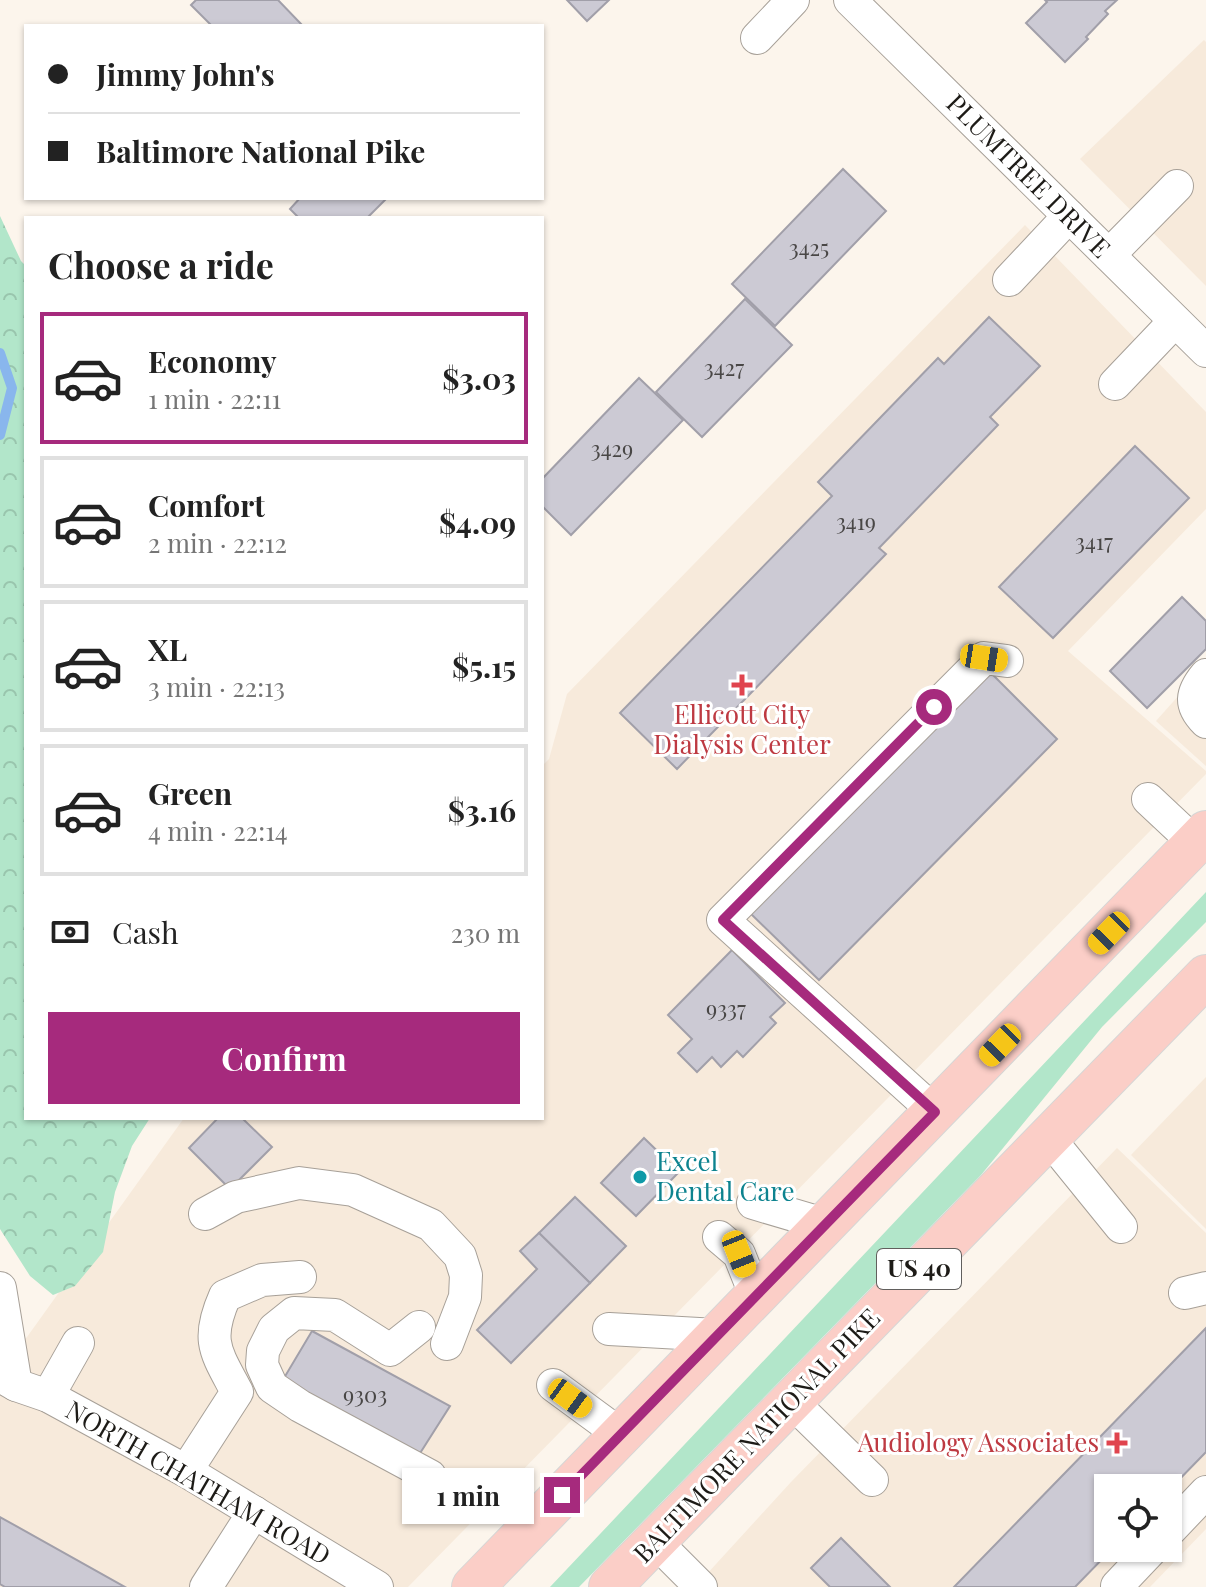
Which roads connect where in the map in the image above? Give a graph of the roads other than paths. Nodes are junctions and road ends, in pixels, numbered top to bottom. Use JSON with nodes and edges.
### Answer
{"nodes":[{"id":1,"x":793,"y":0,"type":"edge"},
{"id":2,"x":850,"y":0,"type":"edge"},
{"id":3,"x":757,"y":38,"type":"dead end"},
{"id":4,"x":1177,"y":186,"type":"dead end"},
{"id":5,"x":1069,"y":216,"type":"junction"},
{"id":6,"x":1109,"y":255,"type":"junction"},
{"id":7,"x":1009,"y":280,"type":"dead end"},
{"id":8,"x":1175,"y":321,"type":"junction"},
{"id":9,"x":1206,"y":351,"type":"edge"},
{"id":10,"x":1115,"y":384,"type":"dead end"},
{"id":11,"x":1007,"y":661,"type":"dead end"},
{"id":12,"x":1206,"y":675,"type":"edge"},
{"id":13,"x":1206,"y":722,"type":"edge"},
{"id":14,"x":1148,"y":799,"type":"dead end"},
{"id":15,"x":1201,"y":838,"type":"edge"},
{"id":16,"x":1206,"y":976,"type":"edge"},
{"id":17,"x":935,"y":1112,"type":"junction"},
{"id":18,"x":1048,"y":1137,"type":"junction"},
{"id":19,"x":753,"y":1203,"type":"dead end"},
{"id":20,"x":205,"y":1214,"type":"dead end"},
{"id":21,"x":824,"y":1224,"type":"junction"},
{"id":22,"x":1121,"y":1227,"type":"dead end"},
{"id":23,"x":719,"y":1237,"type":"dead end"},
{"id":24,"x":300,"y":1277,"type":"dead end"},
{"id":25,"x":0,"y":1288,"type":"edge"},
{"id":26,"x":755,"y":1294,"type":"junction"},
{"id":27,"x":419,"y":1327,"type":"dead end"},
{"id":28,"x":609,"y":1329,"type":"dead end"},
{"id":29,"x":717,"y":1335,"type":"junction"},
{"id":30,"x":78,"y":1343,"type":"dead end"},
{"id":31,"x":447,"y":1344,"type":"dead end"},
{"id":32,"x":8,"y":1380,"type":"edge"},
{"id":33,"x":553,"y":1385,"type":"dead end"},
{"id":34,"x":48,"y":1396,"type":"junction"},
{"id":35,"x":791,"y":1401,"type":"junction"},
{"id":36,"x":621,"y":1435,"type":"junction"},
{"id":37,"x":186,"y":1471,"type":"junction"},
{"id":38,"x":430,"y":1476,"type":"dead end"},
{"id":39,"x":872,"y":1480,"type":"dead end"},
{"id":40,"x":1206,"y":1492,"type":"edge"},
{"id":41,"x":254,"y":1512,"type":"junction"},
{"id":42,"x":1182,"y":1517,"type":"edge"},
{"id":43,"x":655,"y":1541,"type":"junction"},
{"id":44,"x":1140,"y":1562,"type":"edge"},
{"id":45,"x":1117,"y":1586,"type":"edge"},
{"id":46,"x":206,"y":1587,"type":"edge"},
{"id":47,"x":377,"y":1587,"type":"edge"},
{"id":48,"x":473,"y":1587,"type":"edge"},
{"id":49,"x":610,"y":1587,"type":"edge"},
{"id":50,"x":701,"y":1587,"type":"edge"}],
"edges":[{"from":1,"to":3,"type":"street"},
{"from":2,"to":5,"type":"street","name":"PLUMTREE DRIVE"},
{"from":4,"to":6,"type":"street"},
{"from":5,"to":6,"type":"street","name":"PLUMTREE DRIVE"},
{"from":5,"to":7,"type":"street"},
{"from":6,"to":8,"type":"street","name":"PLUMTREE DRIVE"},
{"from":8,"to":9,"type":"street","name":"PLUMTREE DRIVE"},
{"from":8,"to":10,"type":"street"},
{"from":11,"to":17,"type":"street"},
{"from":12,"to":13,"type":"street"},
{"from":14,"to":15,"type":"street"},
{"from":15,"to":17,"type":"main road"},
{"from":16,"to":18,"type":"main road","name":"BALTIMORE NATIONAL PIKE","number":"US 40"},
{"from":17,"to":21,"type":"main road"},
{"from":18,"to":22,"type":"street"},
{"from":18,"to":35,"type":"main road","name":"BALTIMORE NATIONAL PIKE","number":"US 40"},
{"from":19,"to":21,"type":"street"},
{"from":20,"to":31,"type":"street"},
{"from":21,"to":26,"type":"main road"},
{"from":23,"to":26,"type":"street"},
{"from":24,"to":37,"type":"street"},
{"from":25,"to":32,"type":"street","name":"NORTH CHATHAM ROAD"},
{"from":26,"to":29,"type":"main road"},
{"from":27,"to":38,"type":"street"},
{"from":28,"to":29,"type":"street"},
{"from":29,"to":36,"type":"main road"},
{"from":30,"to":34,"type":"street"},
{"from":32,"to":34,"type":"street","name":"NORTH CHATHAM ROAD"},
{"from":33,"to":36,"type":"street"},
{"from":34,"to":37,"type":"street","name":"NORTH CHATHAM ROAD"},
{"from":35,"to":39,"type":"street"},
{"from":35,"to":43,"type":"main road","name":"BALTIMORE NATIONAL PIKE","number":"US 40"},
{"from":36,"to":48,"type":"main road"},
{"from":37,"to":41,"type":"street","name":"NORTH CHATHAM ROAD"},
{"from":40,"to":42,"type":"street"},
{"from":41,"to":46,"type":"street"},
{"from":41,"to":47,"type":"street","name":"NORTH CHATHAM ROAD"},
{"from":43,"to":49,"type":"main road","name":"BALTIMORE NATIONAL PIKE","number":"US 40"},
{"from":43,"to":50,"type":"street"},
{"from":44,"to":45,"type":"street"}]}
